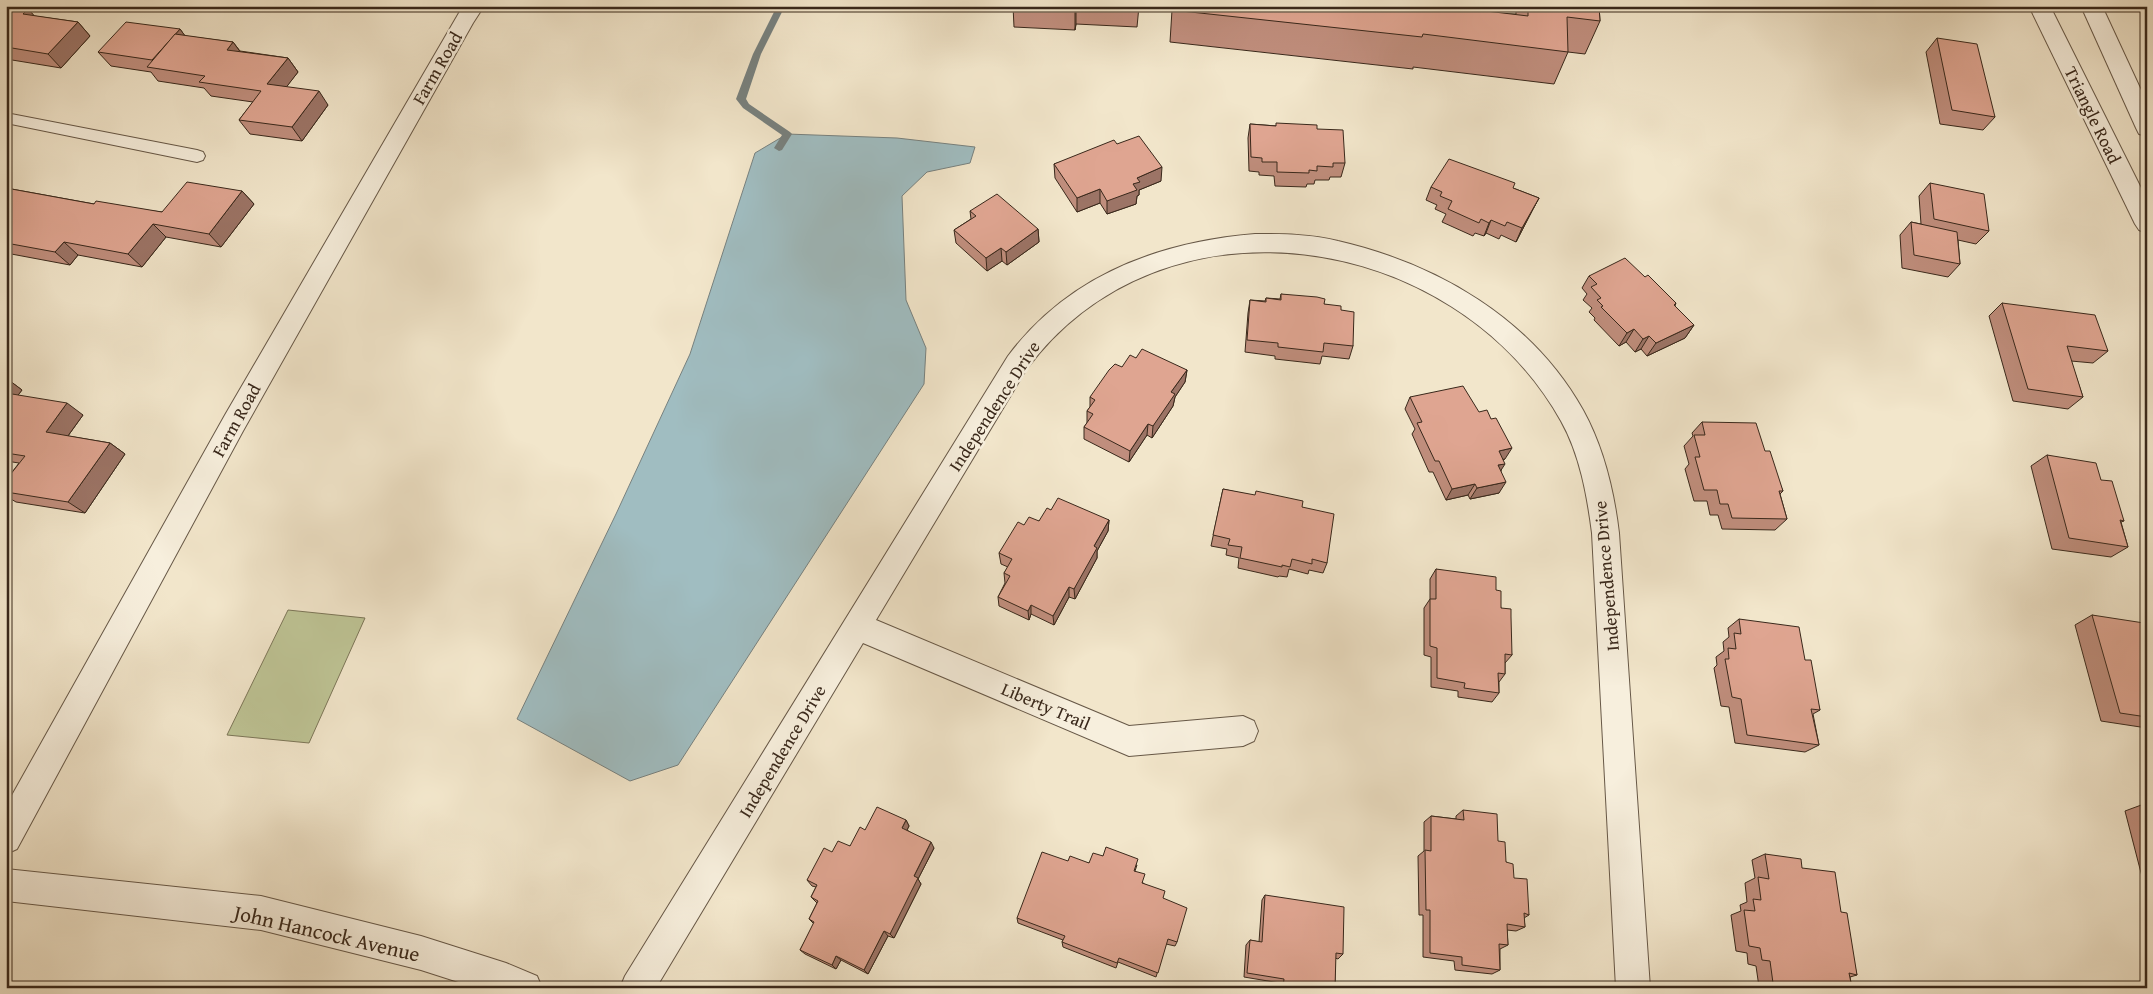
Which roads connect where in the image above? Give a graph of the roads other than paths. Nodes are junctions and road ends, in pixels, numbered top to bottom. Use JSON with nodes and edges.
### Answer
{"nodes":[{"id":1,"x":474,"y":6,"type":"edge"},
{"id":2,"x":2039,"y":6,"type":"edge"},
{"id":3,"x":2091,"y":6,"type":"edge"},
{"id":4,"x":6,"y":118,"type":"edge"},
{"id":5,"x":2147,"y":128,"type":"edge"},
{"id":6,"x":197,"y":156,"type":"dead end"},
{"id":7,"x":2147,"y":224,"type":"edge"},
{"id":8,"x":858,"y":626,"type":"junction"},
{"id":9,"x":1244,"y":731,"type":"dead end"},
{"id":10,"x":6,"y":838,"type":"edge"},
{"id":11,"x":6,"y":885,"type":"edge"},
{"id":12,"x":525,"y":988,"type":"edge"},
{"id":13,"x":637,"y":988,"type":"edge"},
{"id":14,"x":1633,"y":988,"type":"edge"}],
"edges":[{"from":1,"to":10,"type":"street","name":"Farm Road"},
{"from":2,"to":7,"type":"street","name":"Triangle Road"},
{"from":3,"to":5,"type":"street"},
{"from":4,"to":6,"type":"lane"},
{"from":8,"to":9,"type":"street","name":"Liberty Trail"},
{"from":8,"to":13,"type":"street","name":"Independence Drive"},
{"from":8,"to":14,"type":"street","name":"Independence Drive"},
{"from":11,"to":12,"type":"street","name":"John Hancock Avenue"}]}
